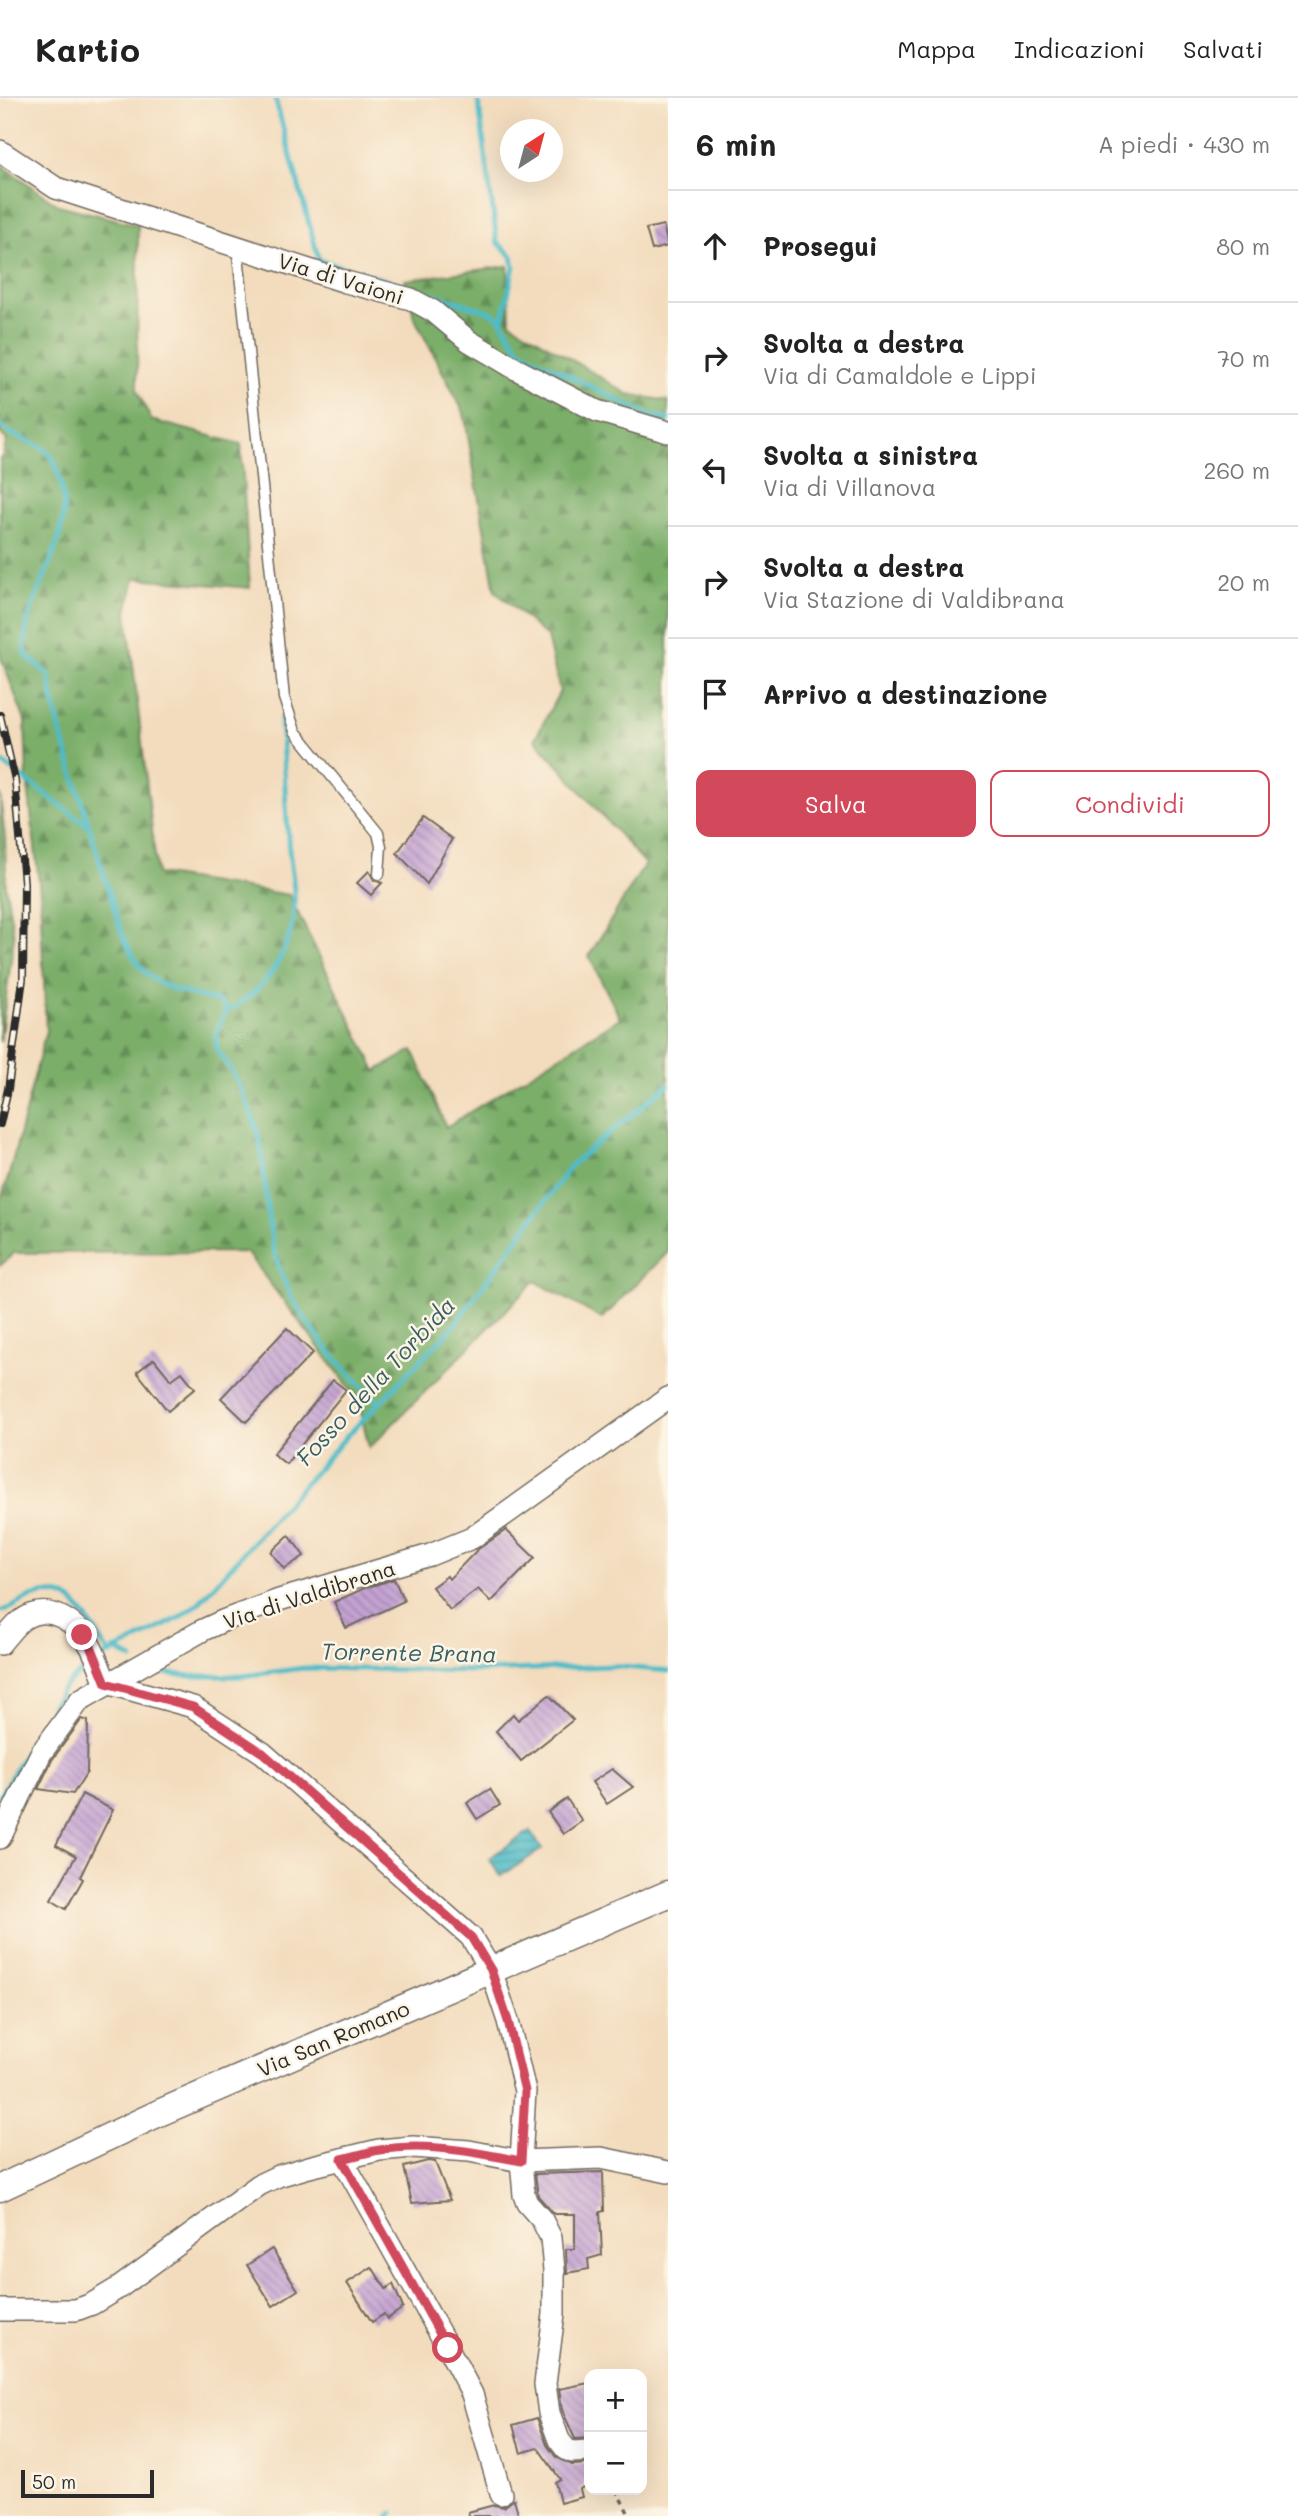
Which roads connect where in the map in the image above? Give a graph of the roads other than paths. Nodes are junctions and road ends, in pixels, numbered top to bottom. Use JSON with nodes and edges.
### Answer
{"nodes":[{"id":1,"x":0,"y":151,"type":"edge"},
{"id":2,"x":237,"y":245,"type":"junction"},
{"id":3,"x":668,"y":432,"type":"edge"},
{"id":4,"x":379,"y":874,"type":"dead end"},
{"id":5,"x":668,"y":1398,"type":"edge"},
{"id":6,"x":0,"y":1644,"type":"edge"},
{"id":7,"x":106,"y":1683,"type":"junction"},
{"id":8,"x":0,"y":1838,"type":"edge"},
{"id":9,"x":668,"y":1894,"type":"edge"},
{"id":10,"x":491,"y":1970,"type":"junction"},
{"id":11,"x":342,"y":2159,"type":"junction"},
{"id":12,"x":521,"y":2161,"type":"junction"},
{"id":13,"x":668,"y":2172,"type":"edge"},
{"id":14,"x":0,"y":2188,"type":"edge"},
{"id":15,"x":0,"y":2310,"type":"edge"},
{"id":16,"x":584,"y":2451,"type":"edge"},
{"id":17,"x":501,"y":2494,"type":"dead end"}],
"edges":[{"from":1,"to":2,"type":"street","name":"Via di Vaioni"},
{"from":2,"to":3,"type":"street","name":"Via di Vaioni"},
{"from":2,"to":4,"type":"lane"},
{"from":5,"to":7,"type":"street","name":"Via di Valdibrana"},
{"from":6,"to":7,"type":"street"},
{"from":7,"to":8,"type":"street","name":"Via di Valdibrana"},
{"from":7,"to":10,"type":"street"},
{"from":9,"to":10,"type":"street","name":"Via San Romano"},
{"from":10,"to":12,"type":"street"},
{"from":10,"to":14,"type":"street","name":"Via San Romano"},
{"from":11,"to":12,"type":"street"},
{"from":11,"to":15,"type":"street"},
{"from":11,"to":17,"type":"street"},
{"from":12,"to":13,"type":"street"},
{"from":12,"to":16,"type":"street"}]}
